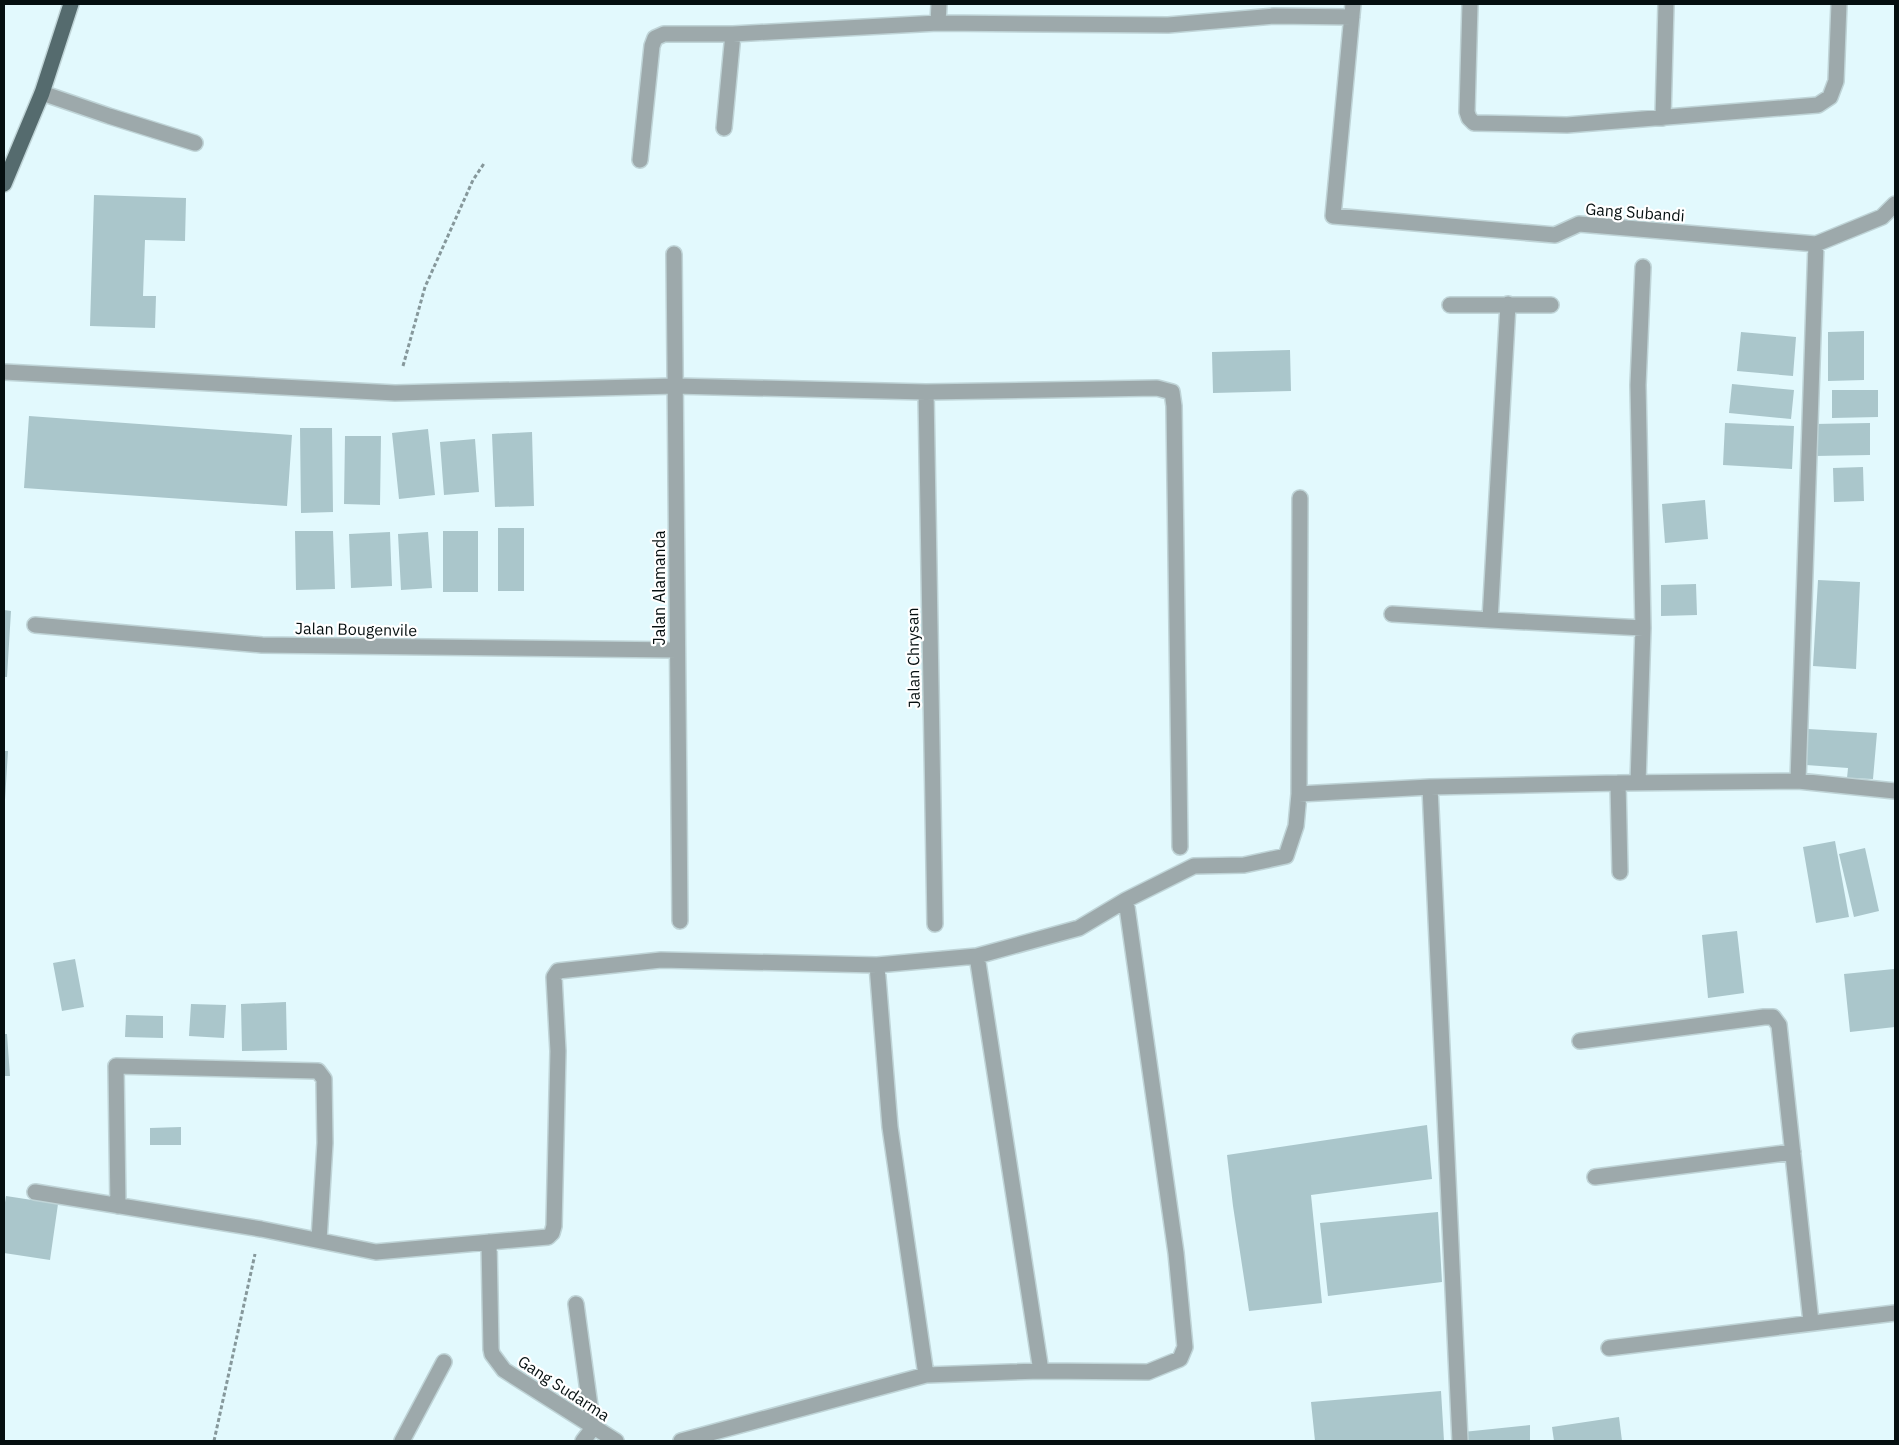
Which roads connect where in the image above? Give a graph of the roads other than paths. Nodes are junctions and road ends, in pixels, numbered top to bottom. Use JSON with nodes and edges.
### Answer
{"nodes":[{"id":1,"x":71,"y":4,"type":"edge"},
{"id":2,"x":939,"y":4,"type":"edge"},
{"id":3,"x":1470,"y":4,"type":"edge"},
{"id":4,"x":1666,"y":4,"type":"edge"},
{"id":5,"x":1839,"y":4,"type":"edge"},
{"id":6,"x":1352,"y":10,"type":"edge"},
{"id":7,"x":938,"y":23,"type":"junction"},
{"id":8,"x":734,"y":34,"type":"junction"},
{"id":9,"x":42,"y":93,"type":"junction"},
{"id":10,"x":1663,"y":118,"type":"junction"},
{"id":11,"x":724,"y":128,"type":"dead end"},
{"id":12,"x":196,"y":143,"type":"dead end"},
{"id":13,"x":640,"y":160,"type":"dead end"},
{"id":14,"x":4,"y":184,"type":"edge"},
{"id":15,"x":1895,"y":204,"type":"edge"},
{"id":16,"x":1816,"y":244,"type":"junction"},
{"id":17,"x":674,"y":254,"type":"dead end"},
{"id":18,"x":1643,"y":267,"type":"dead end"},
{"id":19,"x":1508,"y":304,"type":"junction"},
{"id":20,"x":1450,"y":305,"type":"dead end"},
{"id":21,"x":1551,"y":305,"type":"dead end"},
{"id":22,"x":4,"y":372,"type":"edge"},
{"id":23,"x":675,"y":386,"type":"junction"},
{"id":24,"x":926,"y":392,"type":"junction"},
{"id":25,"x":1300,"y":498,"type":"dead end"},
{"id":26,"x":1392,"y":614,"type":"dead end"},
{"id":27,"x":1490,"y":620,"type":"junction"},
{"id":28,"x":35,"y":625,"type":"dead end"},
{"id":29,"x":1643,"y":628,"type":"junction"},
{"id":30,"x":677,"y":650,"type":"junction"},
{"id":31,"x":1798,"y":781,"type":"junction"},
{"id":32,"x":1618,"y":783,"type":"junction"},
{"id":33,"x":1638,"y":783,"type":"junction"},
{"id":34,"x":1430,"y":787,"type":"junction"},
{"id":35,"x":1895,"y":791,"type":"edge"},
{"id":36,"x":1299,"y":794,"type":"junction"},
{"id":37,"x":1180,"y":847,"type":"dead end"},
{"id":38,"x":1620,"y":872,"type":"dead end"},
{"id":39,"x":1126,"y":900,"type":"junction"},
{"id":40,"x":680,"y":921,"type":"dead end"},
{"id":41,"x":935,"y":924,"type":"dead end"},
{"id":42,"x":977,"y":956,"type":"junction"},
{"id":43,"x":877,"y":966,"type":"junction"},
{"id":44,"x":1580,"y":1041,"type":"dead end"},
{"id":45,"x":1793,"y":1152,"type":"junction"},
{"id":46,"x":1595,"y":1177,"type":"dead end"},
{"id":47,"x":35,"y":1192,"type":"dead end"},
{"id":48,"x":118,"y":1206,"type":"junction"},
{"id":49,"x":319,"y":1240,"type":"junction"},
{"id":50,"x":489,"y":1242,"type":"junction"},
{"id":51,"x":576,"y":1304,"type":"dead end"},
{"id":52,"x":1895,"y":1313,"type":"edge"},
{"id":53,"x":1811,"y":1322,"type":"junction"},
{"id":54,"x":1609,"y":1348,"type":"dead end"},
{"id":55,"x":444,"y":1362,"type":"dead end"},
{"id":56,"x":1041,"y":1371,"type":"junction"},
{"id":57,"x":926,"y":1375,"type":"junction"},
{"id":58,"x":593,"y":1428,"type":"junction"},
{"id":59,"x":402,"y":1441,"type":"edge"},
{"id":60,"x":584,"y":1441,"type":"edge"},
{"id":61,"x":616,"y":1441,"type":"edge"},
{"id":62,"x":681,"y":1441,"type":"edge"},
{"id":63,"x":1460,"y":1441,"type":"edge"}],
"edges":[{"from":1,"to":9,"type":"main road"},
{"from":2,"to":7,"type":"street"},
{"from":3,"to":10,"type":"street"},
{"from":4,"to":10,"type":"street"},
{"from":5,"to":10,"type":"street"},
{"from":6,"to":7,"type":"street"},
{"from":6,"to":16,"type":"street","name":"Gang Subandi"},
{"from":7,"to":8,"type":"street"},
{"from":8,"to":11,"type":"street"},
{"from":8,"to":13,"type":"street"},
{"from":9,"to":12,"type":"street"},
{"from":9,"to":14,"type":"main road"},
{"from":15,"to":16,"type":"street"},
{"from":16,"to":31,"type":"street"},
{"from":17,"to":23,"type":"street","name":"Jalan Alamanda"},
{"from":18,"to":29,"type":"street"},
{"from":19,"to":20,"type":"street"},
{"from":19,"to":21,"type":"street"},
{"from":19,"to":27,"type":"street"},
{"from":22,"to":23,"type":"street"},
{"from":23,"to":24,"type":"street"},
{"from":23,"to":30,"type":"street","name":"Jalan Alamanda"},
{"from":24,"to":37,"type":"street"},
{"from":24,"to":41,"type":"street","name":"Jalan Chrysan"},
{"from":25,"to":36,"type":"street"},
{"from":26,"to":27,"type":"street"},
{"from":27,"to":29,"type":"street"},
{"from":28,"to":30,"type":"street","name":"Jalan Bougenvile"},
{"from":29,"to":33,"type":"street"},
{"from":30,"to":40,"type":"street","name":"Jalan Alamanda"},
{"from":31,"to":33,"type":"street"},
{"from":31,"to":35,"type":"street"},
{"from":32,"to":33,"type":"street"},
{"from":32,"to":34,"type":"street"},
{"from":32,"to":38,"type":"street"},
{"from":34,"to":36,"type":"street"},
{"from":34,"to":63,"type":"street"},
{"from":36,"to":39,"type":"street"},
{"from":39,"to":42,"type":"street"},
{"from":39,"to":56,"type":"street"},
{"from":42,"to":43,"type":"street"},
{"from":42,"to":56,"type":"street"},
{"from":43,"to":50,"type":"street"},
{"from":43,"to":57,"type":"street"},
{"from":44,"to":45,"type":"street"},
{"from":45,"to":46,"type":"street"},
{"from":45,"to":53,"type":"street"},
{"from":47,"to":48,"type":"street"},
{"from":48,"to":49,"type":"street"},
{"from":48,"to":49,"type":"street"},
{"from":49,"to":50,"type":"street"},
{"from":50,"to":58,"type":"street","name":"Gang Sudarma"},
{"from":51,"to":58,"type":"street"},
{"from":52,"to":53,"type":"street"},
{"from":53,"to":54,"type":"street"},
{"from":55,"to":59,"type":"street"},
{"from":56,"to":57,"type":"street"},
{"from":57,"to":62,"type":"street"},
{"from":58,"to":60,"type":"street"},
{"from":58,"to":61,"type":"street","name":"Gang Sudarma"}]}
